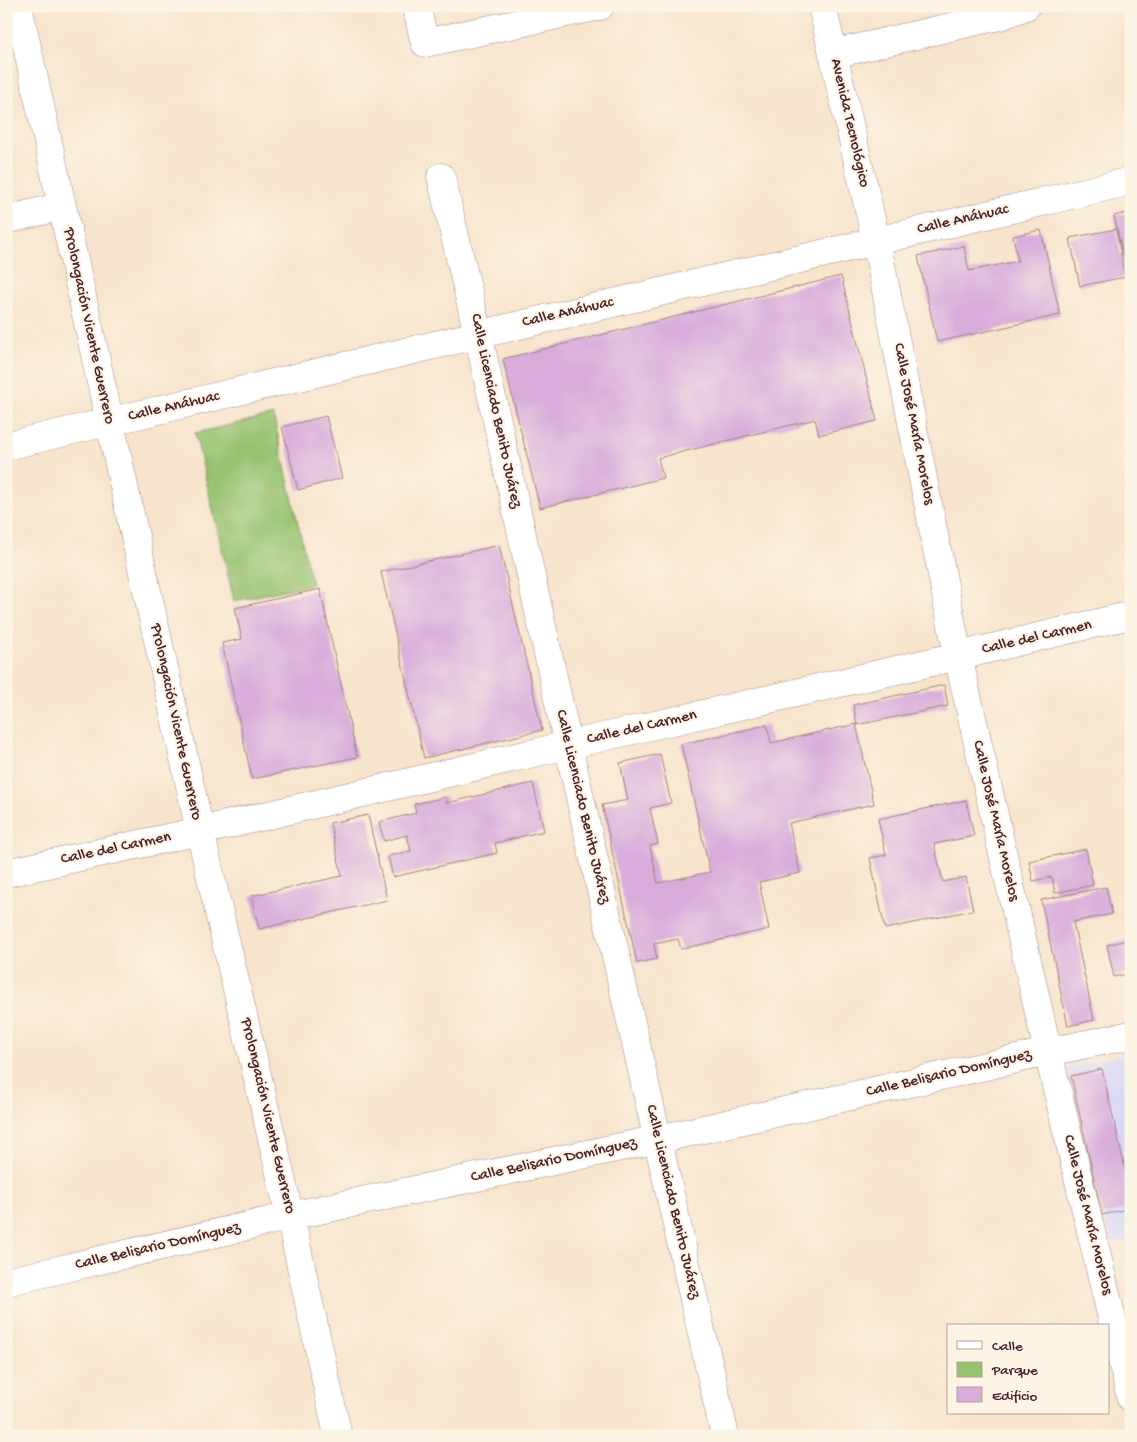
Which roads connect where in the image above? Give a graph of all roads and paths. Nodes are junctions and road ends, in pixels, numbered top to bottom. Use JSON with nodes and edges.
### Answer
{"nodes":[{"id":1,"x":18,"y":6,"type":"edge"},
{"id":2,"x":416,"y":6,"type":"edge"},
{"id":3,"x":600,"y":6,"type":"edge"},
{"id":4,"x":1026,"y":6,"type":"edge"},
{"id":5,"x":828,"y":8,"type":"edge"},
{"id":6,"x":833,"y":54,"type":"junction"},
{"id":7,"x":442,"y":177,"type":"dead end"},
{"id":8,"x":1131,"y":181,"type":"edge"},
{"id":9,"x":62,"y":206,"type":"junction"},
{"id":10,"x":6,"y":220,"type":"edge"},
{"id":11,"x":876,"y":240,"type":"junction"},
{"id":12,"x":478,"y":334,"type":"junction"},
{"id":13,"x":110,"y":423,"type":"junction"},
{"id":14,"x":6,"y":446,"type":"edge"},
{"id":15,"x":1131,"y":615,"type":"edge"},
{"id":16,"x":958,"y":656,"type":"junction"},
{"id":17,"x":568,"y":745,"type":"junction"},
{"id":18,"x":200,"y":831,"type":"junction"},
{"id":19,"x":6,"y":872,"type":"edge"},
{"id":20,"x":1131,"y":1035,"type":"edge"},
{"id":21,"x":1048,"y":1052,"type":"junction"},
{"id":22,"x":658,"y":1139,"type":"junction"},
{"id":23,"x":290,"y":1216,"type":"junction"},
{"id":24,"x":6,"y":1282,"type":"edge"},
{"id":25,"x":1131,"y":1398,"type":"edge"},
{"id":26,"x":338,"y":1436,"type":"edge"},
{"id":27,"x":725,"y":1436,"type":"edge"}],
"edges":[{"from":1,"to":9,"type":"street","name":"Prolongación Vicente Guerrero"},
{"from":2,"to":3,"type":"street"},
{"from":4,"to":6,"type":"street"},
{"from":5,"to":6,"type":"street","name":"Avenida Tecnológico"},
{"from":6,"to":11,"type":"street","name":"Avenida Tecnológico"},
{"from":7,"to":12,"type":"street","name":"Calle Licenciado Benito Juárez"},
{"from":8,"to":11,"type":"street","name":"Calle Anáhuac"},
{"from":9,"to":10,"type":"street"},
{"from":9,"to":13,"type":"street","name":"Prolongación Vicente Guerrero"},
{"from":11,"to":12,"type":"street","name":"Calle Anáhuac"},
{"from":11,"to":16,"type":"street","name":"Calle José María Morelos"},
{"from":12,"to":13,"type":"street","name":"Calle Anáhuac"},
{"from":12,"to":17,"type":"street","name":"Calle Licenciado Benito Juárez"},
{"from":13,"to":14,"type":"street","name":"Calle Anáhuac"},
{"from":13,"to":18,"type":"street","name":"Prolongación Vicente Guerrero"},
{"from":15,"to":16,"type":"street","name":"Calle del Carmen"},
{"from":16,"to":17,"type":"street","name":"Calle del Carmen"},
{"from":16,"to":21,"type":"street","name":"Calle José María Morelos"},
{"from":17,"to":18,"type":"street","name":"Calle del Carmen"},
{"from":17,"to":22,"type":"street","name":"Calle Licenciado Benito Juárez"},
{"from":18,"to":19,"type":"street","name":"Calle del Carmen"},
{"from":18,"to":23,"type":"street","name":"Prolongación Vicente Guerrero"},
{"from":20,"to":21,"type":"street","name":"Calle Belisario Domínguez"},
{"from":21,"to":22,"type":"street","name":"Calle Belisario Domínguez"},
{"from":21,"to":25,"type":"street","name":"Calle José María Morelos"},
{"from":22,"to":23,"type":"street","name":"Calle Belisario Domínguez"},
{"from":22,"to":27,"type":"street","name":"Calle Licenciado Benito Juárez"},
{"from":23,"to":24,"type":"street","name":"Calle Belisario Domínguez"},
{"from":23,"to":26,"type":"street","name":"Prolongación Vicente Guerrero"}]}
